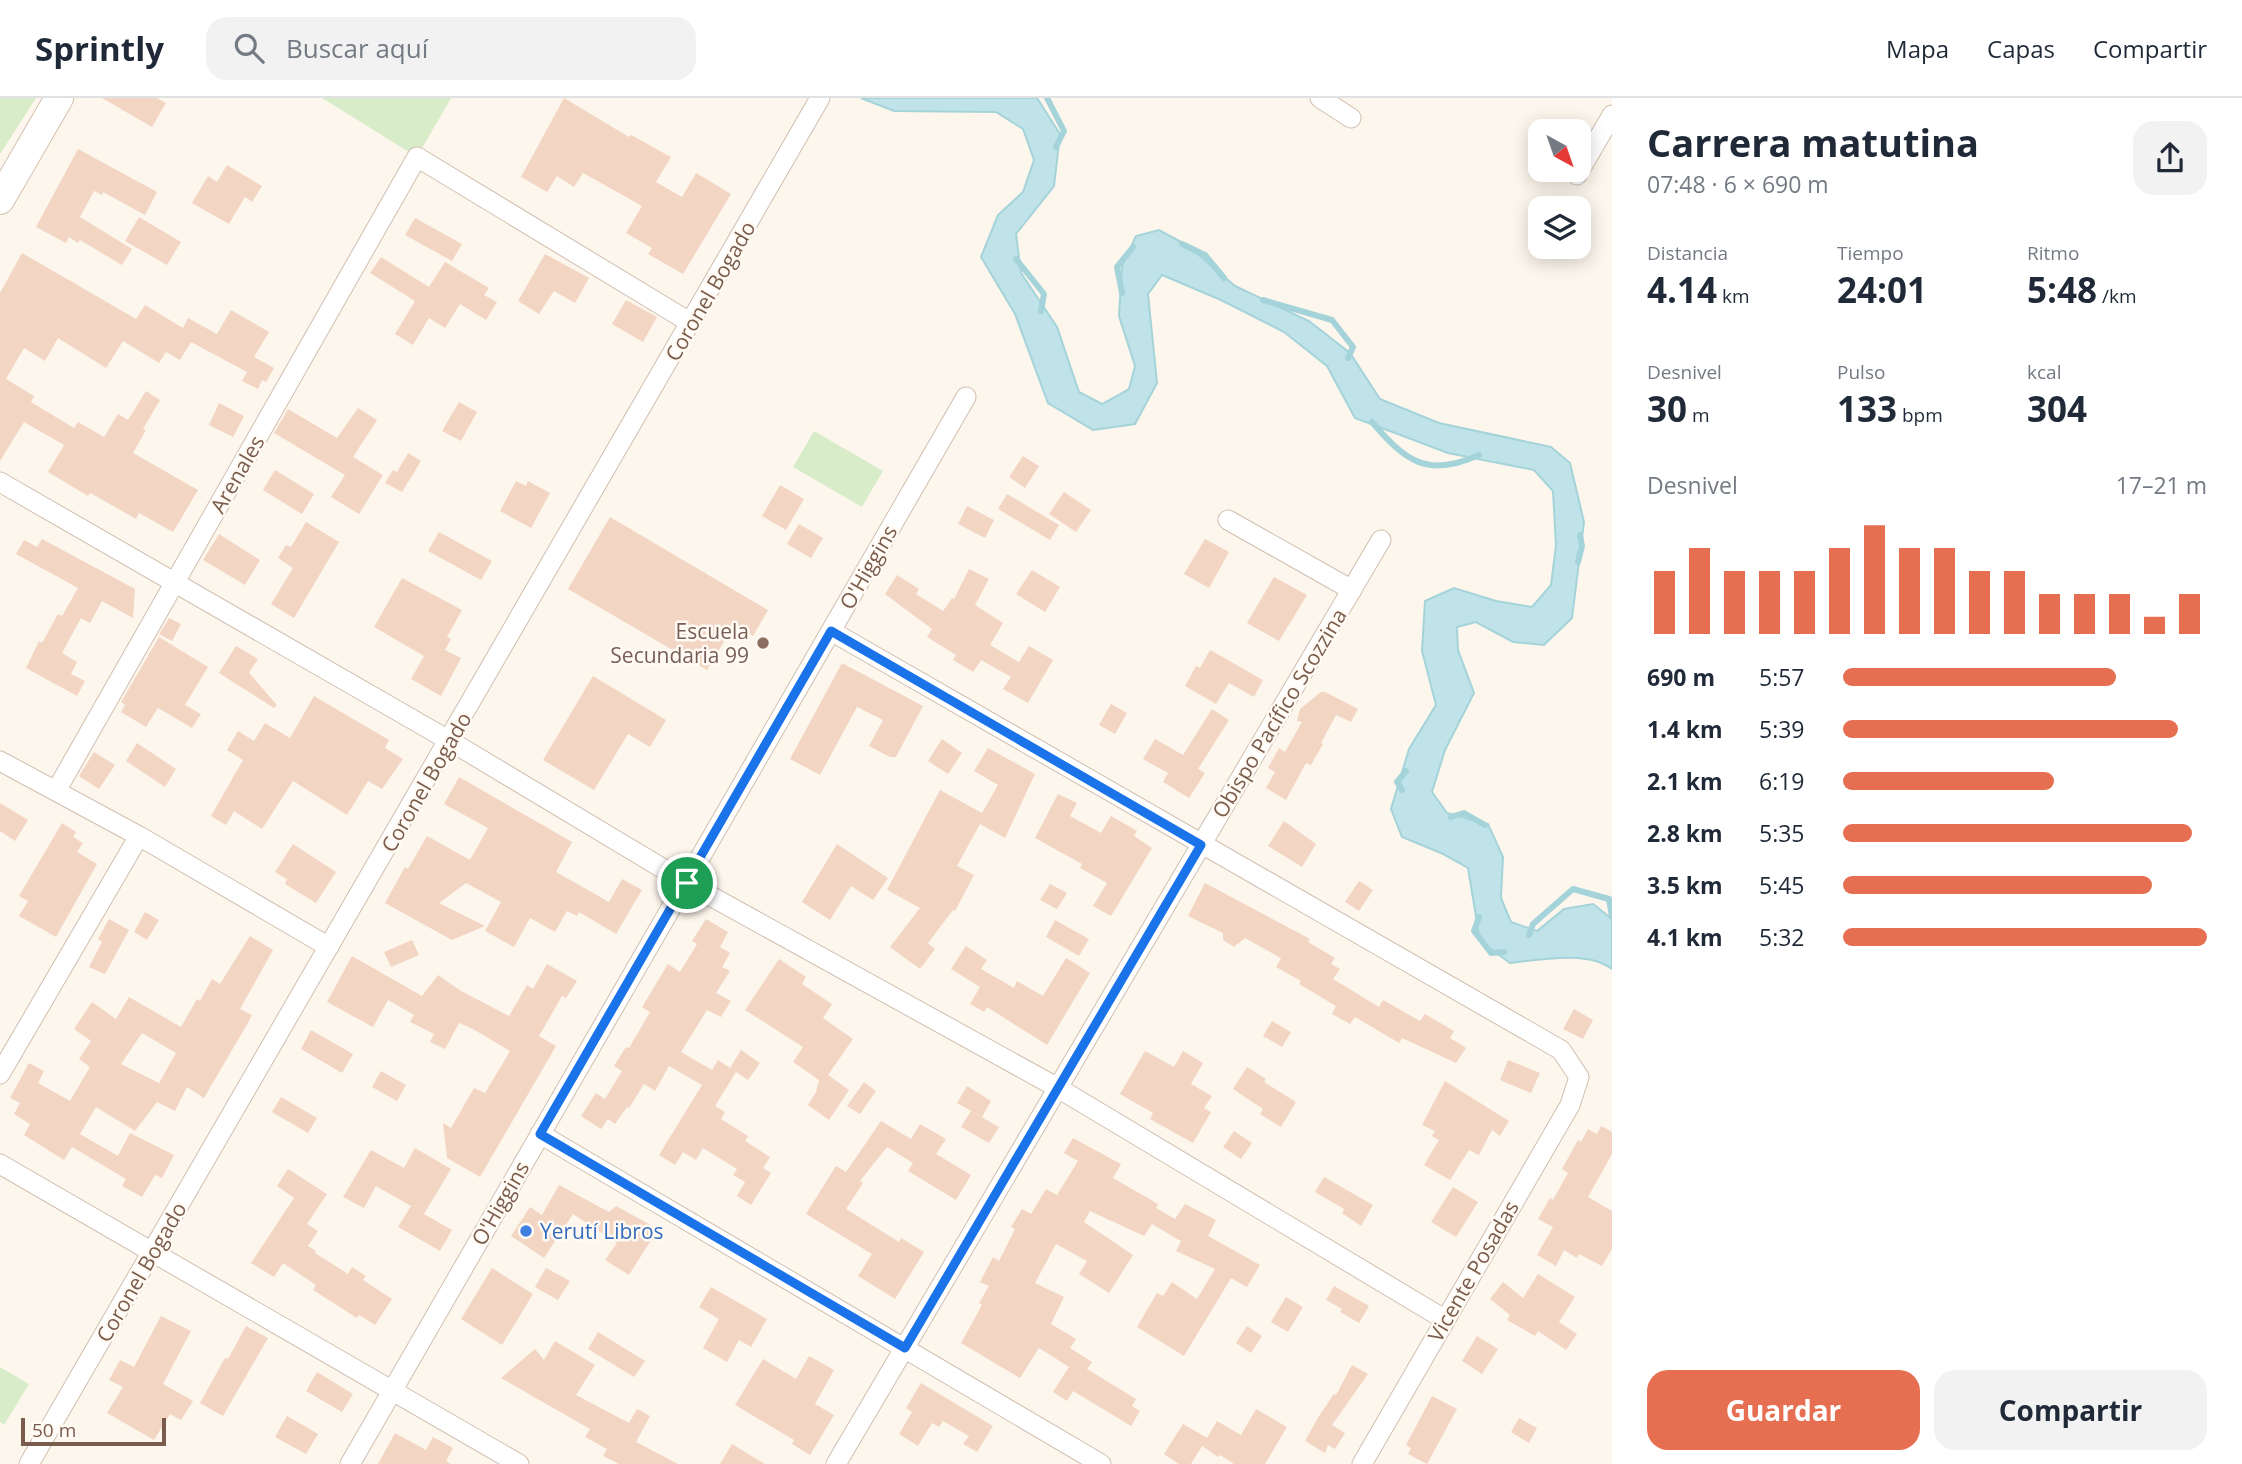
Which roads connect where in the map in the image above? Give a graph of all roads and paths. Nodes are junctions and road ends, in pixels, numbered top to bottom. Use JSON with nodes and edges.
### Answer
{"nodes":[{"id":1,"x":59,"y":98,"type":"edge"},
{"id":2,"x":820,"y":98,"type":"edge"},
{"id":3,"x":1320,"y":98,"type":"edge"},
{"id":4,"x":1612,"y":115,"type":"edge"},
{"id":5,"x":1351,"y":118,"type":"dead end"},
{"id":6,"x":1591,"y":151,"type":"edge"},
{"id":7,"x":0,"y":200,"type":"edge"},
{"id":8,"x":691,"y":323,"type":"junction"},
{"id":9,"x":966,"y":397,"type":"dead end"},
{"id":10,"x":0,"y":482,"type":"edge"},
{"id":11,"x":1228,"y":520,"type":"dead end"},
{"id":12,"x":1381,"y":540,"type":"dead end"},
{"id":13,"x":175,"y":584,"type":"junction"},
{"id":14,"x":1352,"y":590,"type":"junction"},
{"id":15,"x":831,"y":631,"type":"junction"},
{"id":16,"x":450,"y":741,"type":"junction"},
{"id":17,"x":0,"y":761,"type":"edge"},
{"id":18,"x":56,"y":791,"type":"junction"},
{"id":19,"x":139,"y":836,"type":"junction"},
{"id":20,"x":1201,"y":845,"type":"junction"},
{"id":21,"x":687,"y":883,"type":"junction"},
{"id":22,"x":329,"y":947,"type":"junction"},
{"id":23,"x":0,"y":1074,"type":"edge"},
{"id":24,"x":1058,"y":1088,"type":"junction"},
{"id":25,"x":540,"y":1134,"type":"junction"},
{"id":26,"x":0,"y":1164,"type":"edge"},
{"id":27,"x":153,"y":1253,"type":"junction"},
{"id":28,"x":1444,"y":1319,"type":"junction"},
{"id":29,"x":905,"y":1348,"type":"junction"},
{"id":30,"x":393,"y":1391,"type":"junction"},
{"id":31,"x":29,"y":1464,"type":"edge"},
{"id":32,"x":350,"y":1464,"type":"edge"},
{"id":33,"x":519,"y":1464,"type":"edge"},
{"id":34,"x":836,"y":1464,"type":"edge"},
{"id":35,"x":1101,"y":1464,"type":"edge"},
{"id":36,"x":1362,"y":1464,"type":"edge"}],
"edges":[{"from":1,"to":7,"type":"main road"},
{"from":2,"to":8,"type":"street","name":"Coronel Bogado"},
{"from":3,"to":5,"type":"street"},
{"from":4,"to":6,"type":"street"},
{"from":8,"to":13,"type":"street","name":"Arenales"},
{"from":8,"to":16,"type":"street","name":"Coronel Bogado"},
{"from":9,"to":15,"type":"street","name":"O'Higgins"},
{"from":10,"to":13,"type":"street"},
{"from":11,"to":14,"type":"street"},
{"from":12,"to":14,"type":"street","name":"Obispo Pacífico Scozzina"},
{"from":13,"to":16,"type":"street"},
{"from":13,"to":18,"type":"street","name":"Arenales"},
{"from":14,"to":20,"type":"street","name":"Obispo Pacífico Scozzina"},
{"from":15,"to":20,"type":"street"},
{"from":15,"to":21,"type":"street","name":"O'Higgins"},
{"from":16,"to":21,"type":"street"},
{"from":16,"to":22,"type":"street","name":"Coronel Bogado"},
{"from":17,"to":18,"type":"street"},
{"from":18,"to":19,"type":"street"},
{"from":19,"to":22,"type":"street"},
{"from":19,"to":23,"type":"street"},
{"from":20,"to":24,"type":"street","name":"Obispo Pacífico Scozzina"},
{"from":20,"to":28,"type":"street","name":"Vicente Posadas"},
{"from":21,"to":24,"type":"street"},
{"from":21,"to":25,"type":"street","name":"O'Higgins"},
{"from":22,"to":27,"type":"street","name":"Coronel Bogado"},
{"from":24,"to":28,"type":"street"},
{"from":24,"to":29,"type":"street","name":"Obispo Pacífico Scozzina"},
{"from":25,"to":29,"type":"street"},
{"from":25,"to":30,"type":"street","name":"O'Higgins"},
{"from":26,"to":27,"type":"street"},
{"from":27,"to":30,"type":"street"},
{"from":27,"to":31,"type":"street","name":"Coronel Bogado"},
{"from":28,"to":36,"type":"street","name":"Vicente Posadas"},
{"from":29,"to":34,"type":"street","name":"Obispo Pacífico Scozzina"},
{"from":29,"to":35,"type":"street"},
{"from":30,"to":32,"type":"street","name":"O'Higgins"},
{"from":30,"to":33,"type":"street"}]}
